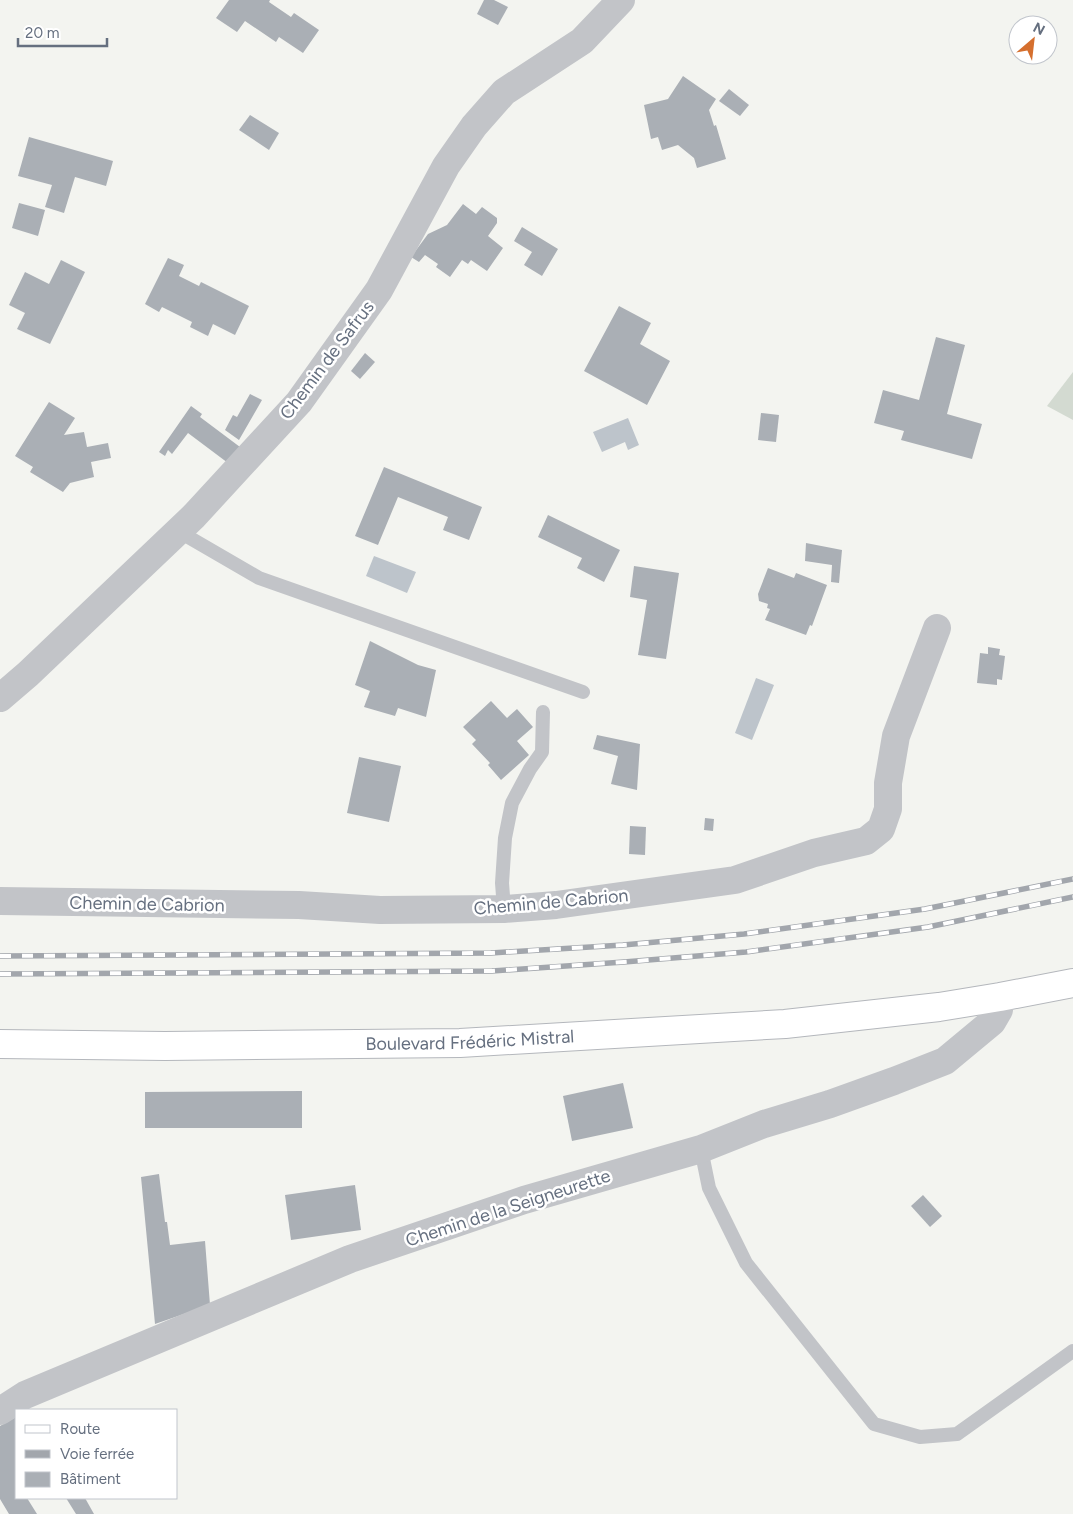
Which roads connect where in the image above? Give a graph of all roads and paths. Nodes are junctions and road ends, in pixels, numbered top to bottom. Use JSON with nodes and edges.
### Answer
{"nodes":[{"id":1,"x":621,"y":0,"type":"edge"},
{"id":2,"x":178,"y":531,"type":"junction"},
{"id":3,"x":937,"y":628,"type":"dead end"},
{"id":4,"x":583,"y":692,"type":"dead end"},
{"id":5,"x":0,"y":698,"type":"edge"},
{"id":6,"x":543,"y":712,"type":"dead end"},
{"id":7,"x":0,"y":901,"type":"edge"},
{"id":8,"x":504,"y":909,"type":"junction"},
{"id":9,"x":1073,"y":983,"type":"edge"},
{"id":10,"x":1000,"y":997,"type":"junction"},
{"id":11,"x":0,"y":1044,"type":"edge"},
{"id":12,"x":701,"y":1149,"type":"junction"},
{"id":13,"x":1073,"y":1350,"type":"edge"},
{"id":14,"x":0,"y":1411,"type":"edge"}],
"edges":[{"from":1,"to":2,"type":"street","name":"Chemin de Safrus"},
{"from":2,"to":4,"type":"lane"},
{"from":2,"to":5,"type":"street","name":"Chemin de Safrus"},
{"from":3,"to":8,"type":"street","name":"Chemin de Cabrion"},
{"from":6,"to":8,"type":"lane"},
{"from":7,"to":8,"type":"street","name":"Chemin de Cabrion"},
{"from":9,"to":10,"type":"main road","name":"Boulevard Frédéric Mistral"},
{"from":10,"to":11,"type":"main road","name":"Boulevard Frédéric Mistral"},
{"from":10,"to":12,"type":"street","name":"Chemin de la Seigneurette"},
{"from":12,"to":13,"type":"lane"},
{"from":12,"to":14,"type":"street","name":"Chemin de la Seigneurette"}]}
